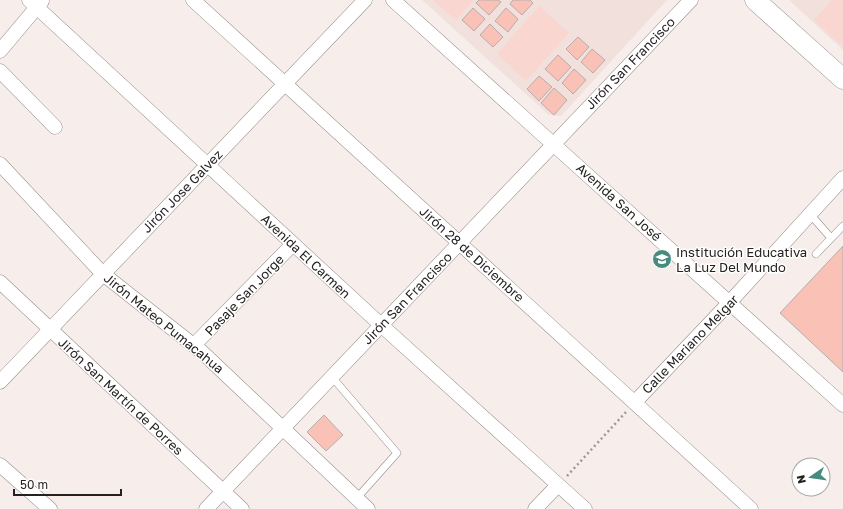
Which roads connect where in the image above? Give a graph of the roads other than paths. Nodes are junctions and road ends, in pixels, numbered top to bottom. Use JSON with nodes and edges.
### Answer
{"nodes":[{"id":1,"x":193,"y":0,"type":"edge"},
{"id":2,"x":365,"y":0,"type":"edge"},
{"id":3,"x":393,"y":0,"type":"edge"},
{"id":4,"x":691,"y":0,"type":"edge"},
{"id":5,"x":755,"y":0,"type":"edge"},
{"id":6,"x":36,"y":2,"type":"edge"},
{"id":7,"x":0,"y":51,"type":"edge"},
{"id":8,"x":0,"y":71,"type":"edge"},
{"id":9,"x":843,"y":79,"type":"edge"},
{"id":10,"x":285,"y":84,"type":"junction"},
{"id":11,"x":54,"y":127,"type":"dead end"},
{"id":12,"x":554,"y":143,"type":"junction"},
{"id":13,"x":0,"y":164,"type":"edge"},
{"id":14,"x":208,"y":164,"type":"junction"},
{"id":15,"x":843,"y":178,"type":"edge"},
{"id":16,"x":810,"y":214,"type":"junction"},
{"id":17,"x":843,"y":226,"type":"edge"},
{"id":18,"x":831,"y":238,"type":"junction"},
{"id":19,"x":460,"y":242,"type":"junction"},
{"id":20,"x":293,"y":244,"type":"junction"},
{"id":21,"x":816,"y":254,"type":"dead end"},
{"id":22,"x":103,"y":274,"type":"junction"},
{"id":23,"x":0,"y":282,"type":"edge"},
{"id":24,"x":730,"y":302,"type":"junction"},
{"id":25,"x":381,"y":325,"type":"junction"},
{"id":26,"x":51,"y":329,"type":"junction"},
{"id":27,"x":194,"y":345,"type":"junction"},
{"id":28,"x":332,"y":377,"type":"junction"},
{"id":29,"x":0,"y":382,"type":"edge"},
{"id":30,"x":635,"y":402,"type":"junction"},
{"id":31,"x":843,"y":405,"type":"edge"},
{"id":32,"x":284,"y":427,"type":"junction"},
{"id":33,"x":0,"y":465,"type":"edge"},
{"id":34,"x":558,"y":485,"type":"junction"},
{"id":35,"x":222,"y":492,"type":"junction"},
{"id":36,"x":357,"y":498,"type":"junction"},
{"id":37,"x":50,"y":509,"type":"edge"},
{"id":38,"x":206,"y":509,"type":"edge"},
{"id":39,"x":242,"y":509,"type":"edge"},
{"id":40,"x":368,"y":509,"type":"edge"},
{"id":41,"x":535,"y":509,"type":"edge"},
{"id":42,"x":585,"y":509,"type":"edge"},
{"id":43,"x":751,"y":509,"type":"edge"}],
"edges":[{"from":1,"to":10,"type":"street","name":"Jirón 28 de Diciembre"},
{"from":2,"to":10,"type":"street","name":"Jirón Jose Galvez"},
{"from":3,"to":12,"type":"street","name":"Avenida San José"},
{"from":4,"to":12,"type":"street","name":"Jirón San Francisco"},
{"from":5,"to":9,"type":"main road"},
{"from":6,"to":7,"type":"street"},
{"from":6,"to":14,"type":"street","name":"Avenida El Carmen"},
{"from":8,"to":11,"type":"street"},
{"from":10,"to":14,"type":"street","name":"Jirón Jose Galvez"},
{"from":10,"to":19,"type":"street","name":"Jirón 28 de Diciembre"},
{"from":12,"to":19,"type":"street","name":"Jirón San Francisco"},
{"from":12,"to":24,"type":"street","name":"Avenida San José"},
{"from":13,"to":22,"type":"street","name":"Jirón Mateo Pumacahua"},
{"from":14,"to":20,"type":"street","name":"Avenida El Carmen"},
{"from":14,"to":22,"type":"street","name":"Jirón Jose Galvez"},
{"from":15,"to":16,"type":"street","name":"Calle Mariano Melgar"},
{"from":16,"to":18,"type":"lane"},
{"from":16,"to":24,"type":"street","name":"Calle Mariano Melgar"},
{"from":17,"to":18,"type":"lane"},
{"from":18,"to":21,"type":"lane"},
{"from":19,"to":25,"type":"street","name":"Jirón San Francisco"},
{"from":19,"to":30,"type":"street","name":"Jirón 28 de Diciembre"},
{"from":20,"to":25,"type":"street","name":"Avenida El Carmen"},
{"from":20,"to":27,"type":"street","name":"Pasaje San Jorge"},
{"from":22,"to":26,"type":"street","name":"Jirón Jose Galvez"},
{"from":22,"to":27,"type":"street","name":"Jirón Mateo Pumacahua"},
{"from":23,"to":26,"type":"street","name":"Jirón San Martín de Porres"},
{"from":24,"to":30,"type":"street","name":"Calle Mariano Melgar"},
{"from":24,"to":31,"type":"street","name":"Avenida San José"},
{"from":25,"to":28,"type":"street","name":"Jirón San Francisco"},
{"from":25,"to":34,"type":"street","name":"Avenida El Carmen"},
{"from":26,"to":29,"type":"street","name":"Jirón Jose Galvez"},
{"from":26,"to":35,"type":"street","name":"Jirón San Martín de Porres"},
{"from":27,"to":32,"type":"street","name":"Jirón Mateo Pumacahua"},
{"from":28,"to":32,"type":"street","name":"Jirón San Francisco"},
{"from":28,"to":36,"type":"lane"},
{"from":30,"to":43,"type":"street","name":"Jirón 28 de Diciembre"},
{"from":32,"to":35,"type":"street","name":"Jirón San Francisco"},
{"from":32,"to":36,"type":"street","name":"Jirón Mateo Pumacahua"},
{"from":33,"to":37,"type":"street"},
{"from":34,"to":41,"type":"street"},
{"from":34,"to":42,"type":"street","name":"Avenida El Carmen"},
{"from":35,"to":38,"type":"street","name":"Jirón San Francisco"},
{"from":35,"to":39,"type":"street","name":"Jirón San Martín de Porres"},
{"from":36,"to":40,"type":"street","name":"Jirón Mateo Pumacahua"}]}
